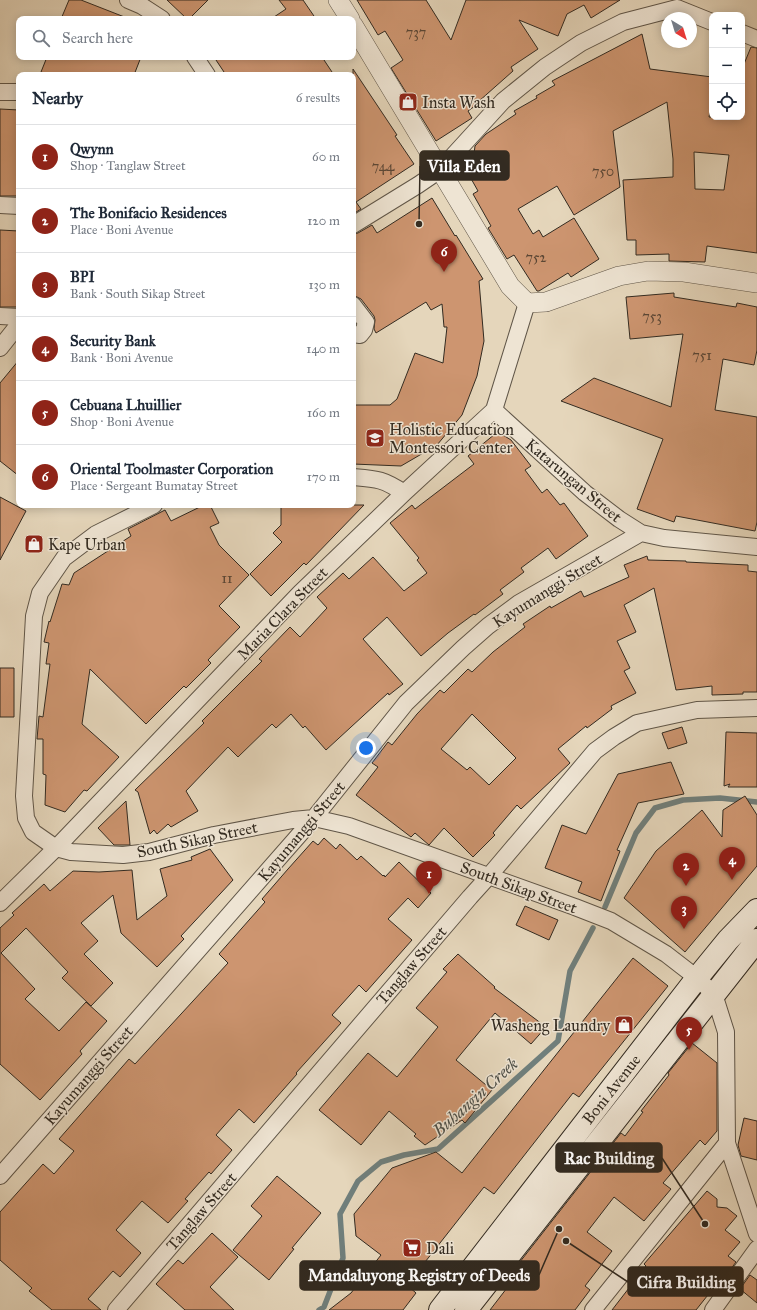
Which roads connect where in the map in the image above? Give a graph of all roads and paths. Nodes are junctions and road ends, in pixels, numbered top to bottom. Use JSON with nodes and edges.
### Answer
{"nodes":[{"id":1,"x":128,"y":0,"type":"edge"},
{"id":2,"x":338,"y":0,"type":"edge"},
{"id":3,"x":678,"y":4,"type":"edge"},
{"id":4,"x":157,"y":16,"type":"edge"},
{"id":5,"x":348,"y":16,"type":"edge"},
{"id":6,"x":709,"y":20,"type":"edge"},
{"id":7,"x":356,"y":30,"type":"edge"},
{"id":8,"x":745,"y":35,"type":"edge"},
{"id":9,"x":757,"y":39,"type":"edge"},
{"id":10,"x":197,"y":60,"type":"edge"},
{"id":11,"x":205,"y":72,"type":"edge"},
{"id":12,"x":0,"y":92,"type":"edge"},
{"id":13,"x":16,"y":92,"type":"edge"},
{"id":14,"x":440,"y":170,"type":"junction"},
{"id":15,"x":0,"y":206,"type":"edge"},
{"id":16,"x":16,"y":206,"type":"edge"},
{"id":17,"x":356,"y":223,"type":"edge"},
{"id":18,"x":757,"y":283,"type":"edge"},
{"id":19,"x":527,"y":303,"type":"junction"},
{"id":20,"x":356,"y":309,"type":"edge"},
{"id":21,"x":0,"y":316,"type":"edge"},
{"id":22,"x":16,"y":316,"type":"edge"},
{"id":23,"x":16,"y":328,"type":"edge"},
{"id":24,"x":359,"y":332,"type":"edge"},
{"id":25,"x":0,"y":348,"type":"edge"},
{"id":26,"x":494,"y":410,"type":"junction"},
{"id":27,"x":356,"y":477,"type":"edge"},
{"id":28,"x":404,"y":493,"type":"junction"},
{"id":29,"x":148,"y":508,"type":"edge"},
{"id":30,"x":641,"y":533,"type":"junction"},
{"id":31,"x":757,"y":547,"type":"edge"},
{"id":32,"x":757,"y":708,"type":"edge"},
{"id":33,"x":314,"y":818,"type":"junction"},
{"id":34,"x":56,"y":848,"type":"junction"},
{"id":35,"x":489,"y":876,"type":"junction"},
{"id":36,"x":0,"y":903,"type":"edge"},
{"id":37,"x":757,"y":910,"type":"edge"},
{"id":38,"x":757,"y":940,"type":"edge"},
{"id":39,"x":697,"y":978,"type":"junction"},
{"id":40,"x":714,"y":994,"type":"junction"},
{"id":41,"x":727,"y":1143,"type":"junction"},
{"id":42,"x":0,"y":1176,"type":"edge"},
{"id":43,"x":757,"y":1234,"type":"edge"},
{"id":44,"x":757,"y":1250,"type":"edge"},
{"id":45,"x":116,"y":1310,"type":"edge"},
{"id":46,"x":440,"y":1310,"type":"edge"},
{"id":47,"x":466,"y":1310,"type":"edge"},
{"id":48,"x":594,"y":1310,"type":"edge"},
{"id":49,"x":714,"y":1310,"type":"edge"}],
"edges":[{"from":1,"to":4,"type":"street"},
{"from":2,"to":5,"type":"street"},
{"from":3,"to":6,"type":"street"},
{"from":3,"to":14,"type":"street"},
{"from":7,"to":14,"type":"street"},
{"from":8,"to":9,"type":"street"},
{"from":10,"to":11,"type":"street"},
{"from":12,"to":13,"type":"street"},
{"from":14,"to":17,"type":"street"},
{"from":14,"to":19,"type":"street"},
{"from":15,"to":16,"type":"street"},
{"from":18,"to":19,"type":"street"},
{"from":19,"to":26,"type":"street"},
{"from":20,"to":24,"type":"street"},
{"from":21,"to":22,"type":"street"},
{"from":23,"to":25,"type":"street"},
{"from":26,"to":28,"type":"street","name":"Maria Clara Street"},
{"from":26,"to":30,"type":"street","name":"Katarungan Street"},
{"from":27,"to":28,"type":"street"},
{"from":28,"to":34,"type":"street","name":"Maria Clara Street"},
{"from":29,"to":34,"type":"street","name":"South Sikap Street"},
{"from":30,"to":31,"type":"street","name":"Katarungan Street"},
{"from":30,"to":33,"type":"street","name":"Kayumanggi Street"},
{"from":32,"to":35,"type":"street","name":"Tanglaw Street"},
{"from":33,"to":34,"type":"street","name":"South Sikap Street"},
{"from":33,"to":35,"type":"street","name":"South Sikap Street"},
{"from":33,"to":42,"type":"street","name":"Kayumanggi Street"},
{"from":34,"to":36,"type":"street","name":"Maria Clara Street"},
{"from":35,"to":39,"type":"street","name":"South Sikap Street"},
{"from":35,"to":45,"type":"street","name":"Tanglaw Street"},
{"from":37,"to":39,"type":"main road","name":"Boni Avenue"},
{"from":38,"to":40,"type":"main road","name":"Boni Avenue"},
{"from":39,"to":40,"type":"street","name":"South Sikap Street"},
{"from":39,"to":46,"type":"main road","name":"Boni Avenue"},
{"from":40,"to":41,"type":"street"},
{"from":40,"to":47,"type":"main road","name":"Boni Avenue"},
{"from":41,"to":43,"type":"street"},
{"from":41,"to":48,"type":"street"},
{"from":44,"to":49,"type":"street"}]}
